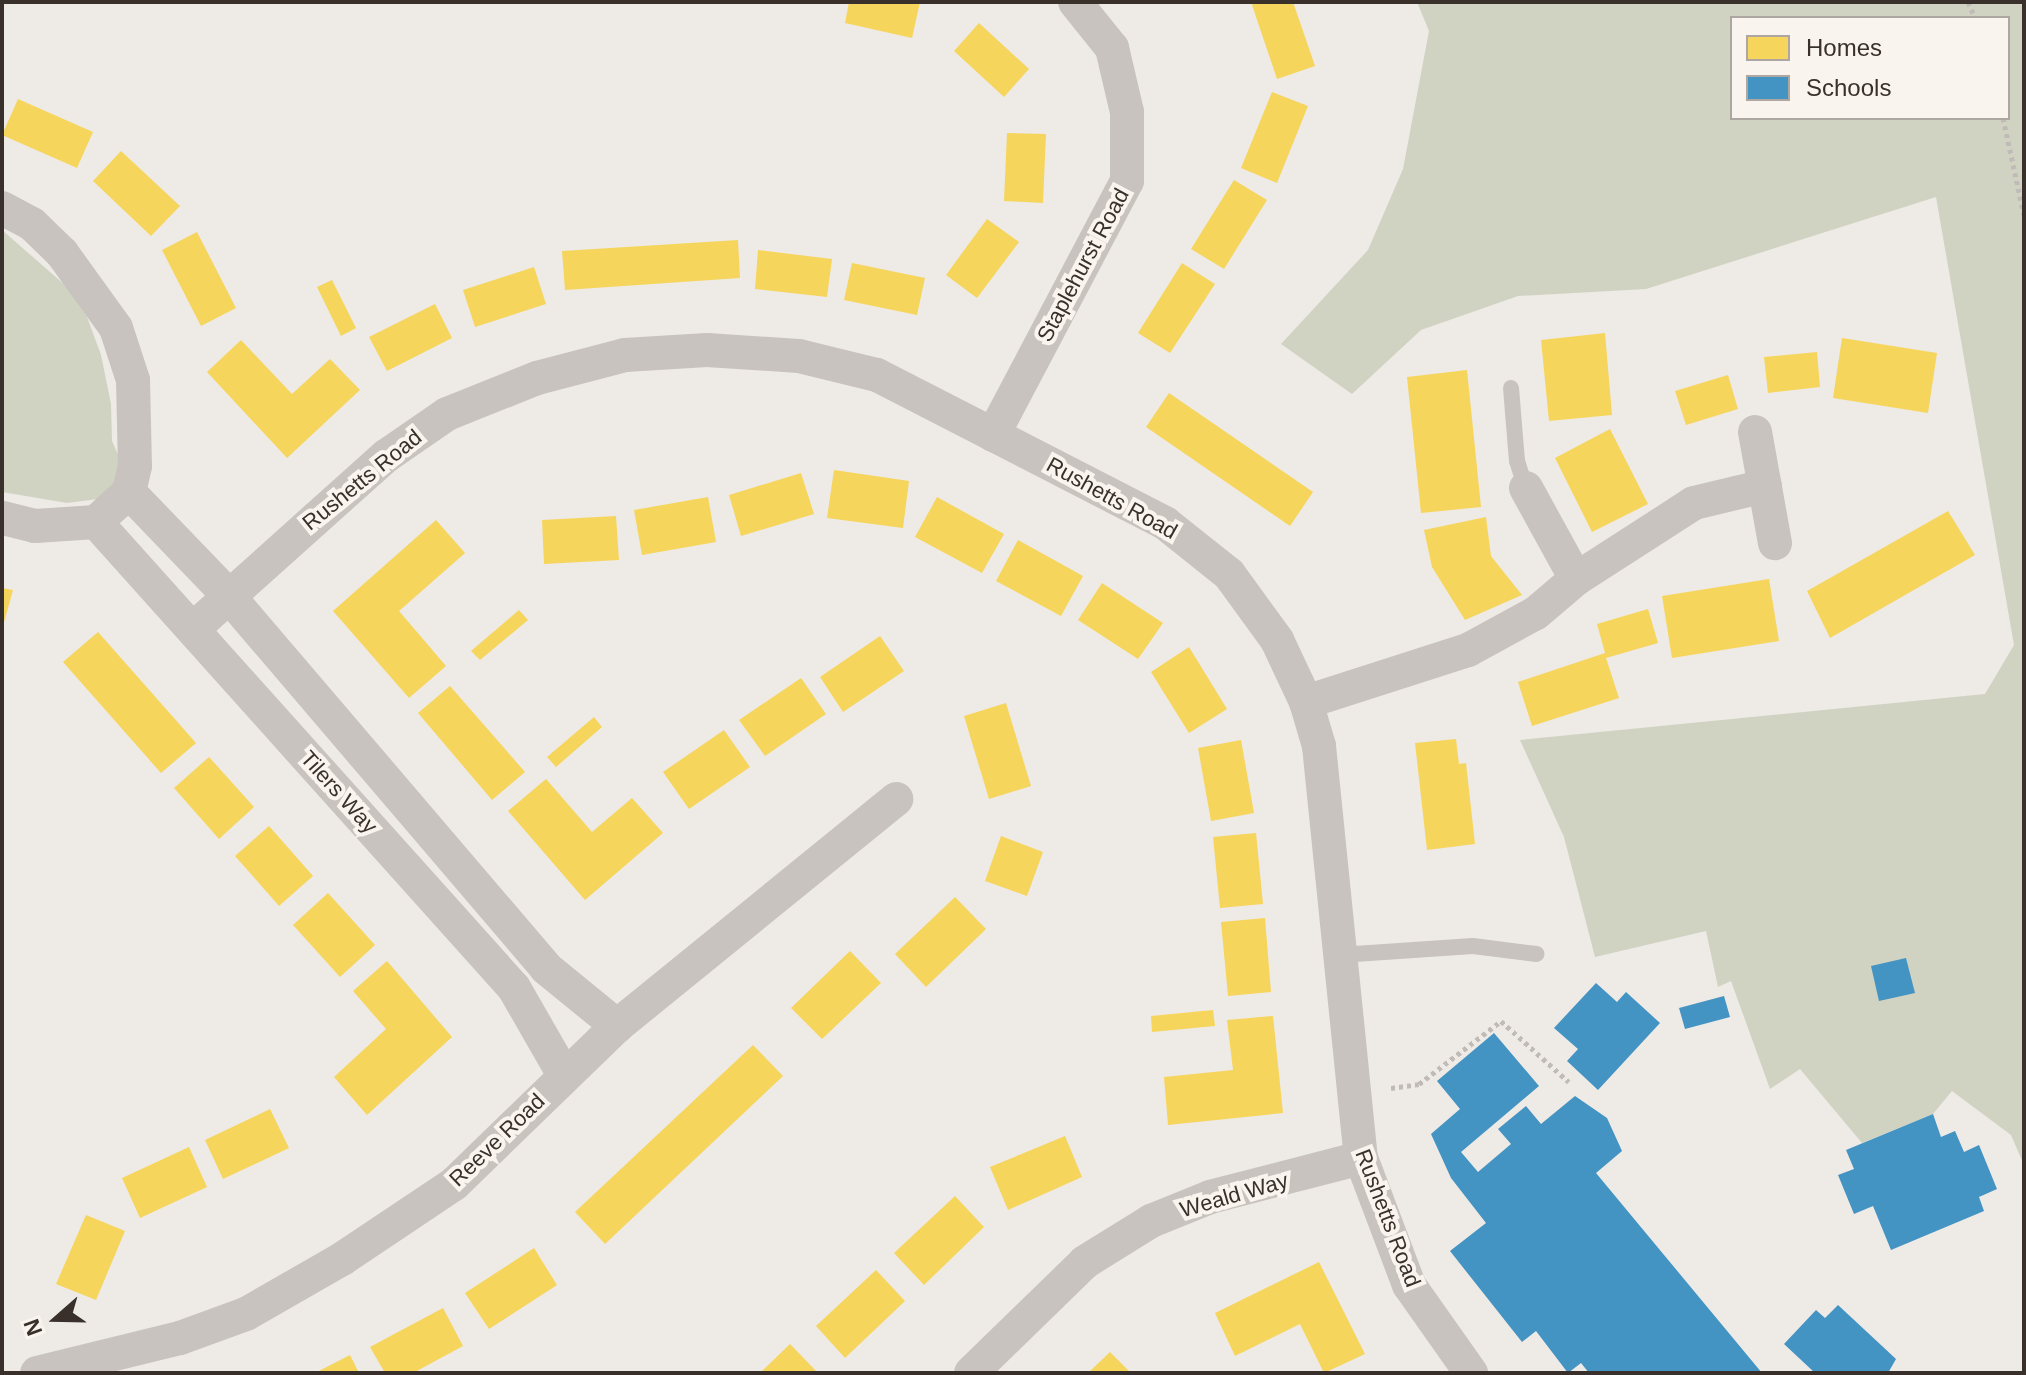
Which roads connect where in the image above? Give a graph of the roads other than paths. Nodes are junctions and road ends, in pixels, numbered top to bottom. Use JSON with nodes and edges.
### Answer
{"nodes":[{"id":1,"x":1075,"y":2,"type":"edge"},
{"id":2,"x":2,"y":208,"type":"edge"},
{"id":3,"x":1511,"y":388,"type":"dead end"},
{"id":4,"x":1755,"y":432,"type":"dead end"},
{"id":5,"x":993,"y":435,"type":"junction"},
{"id":6,"x":1765,"y":486,"type":"junction"},
{"id":7,"x":1526,"y":488,"type":"joint"},
{"id":8,"x":129,"y":492,"type":"junction"},
{"id":9,"x":2,"y":518,"type":"edge"},
{"id":10,"x":96,"y":522,"type":"junction"},
{"id":11,"x":1775,"y":543,"type":"dead end"},
{"id":12,"x":1576,"y":579,"type":"junction"},
{"id":13,"x":227,"y":594,"type":"junction"},
{"id":14,"x":193,"y":629,"type":"junction"},
{"id":15,"x":1306,"y":702,"type":"junction"},
{"id":16,"x":896,"y":799,"type":"dead end"},
{"id":17,"x":1536,"y":954,"type":"dead end"},
{"id":18,"x":1340,"y":955,"type":"junction"},
{"id":19,"x":617,"y":1026,"type":"junction"},
{"id":20,"x":564,"y":1075,"type":"junction"},
{"id":21,"x":1361,"y":1158,"type":"junction"},
{"id":22,"x":37,"y":1373,"type":"edge"},
{"id":23,"x":971,"y":1373,"type":"edge"},
{"id":24,"x":1471,"y":1373,"type":"edge"}],
"edges":[{"from":1,"to":5,"type":"street","name":"Staplehurst Road"},
{"from":2,"to":8,"type":"street"},
{"from":3,"to":7,"type":"lane"},
{"from":4,"to":6,"type":"street"},
{"from":5,"to":13,"type":"street","name":"Rushetts Road"},
{"from":5,"to":15,"type":"street","name":"Rushetts Road"},
{"from":6,"to":11,"type":"street"},
{"from":6,"to":12,"type":"street"},
{"from":7,"to":12,"type":"street"},
{"from":8,"to":10,"type":"street"},
{"from":8,"to":13,"type":"street","name":"Tilers Way"},
{"from":9,"to":10,"type":"street"},
{"from":10,"to":14,"type":"street","name":"Tilers Way"},
{"from":12,"to":15,"type":"street"},
{"from":13,"to":14,"type":"street","name":"Rushetts Road"},
{"from":13,"to":19,"type":"street","name":"Tilers Way"},
{"from":14,"to":20,"type":"street","name":"Tilers Way"},
{"from":15,"to":18,"type":"street","name":"Rushetts Road"},
{"from":16,"to":19,"type":"street","name":"Reeve Road"},
{"from":17,"to":18,"type":"lane"},
{"from":18,"to":21,"type":"street","name":"Rushetts Road"},
{"from":19,"to":20,"type":"street","name":"Reeve Road"},
{"from":20,"to":22,"type":"street","name":"Reeve Road"},
{"from":21,"to":23,"type":"street","name":"Weald Way"},
{"from":21,"to":24,"type":"street","name":"Rushetts Road"}]}
